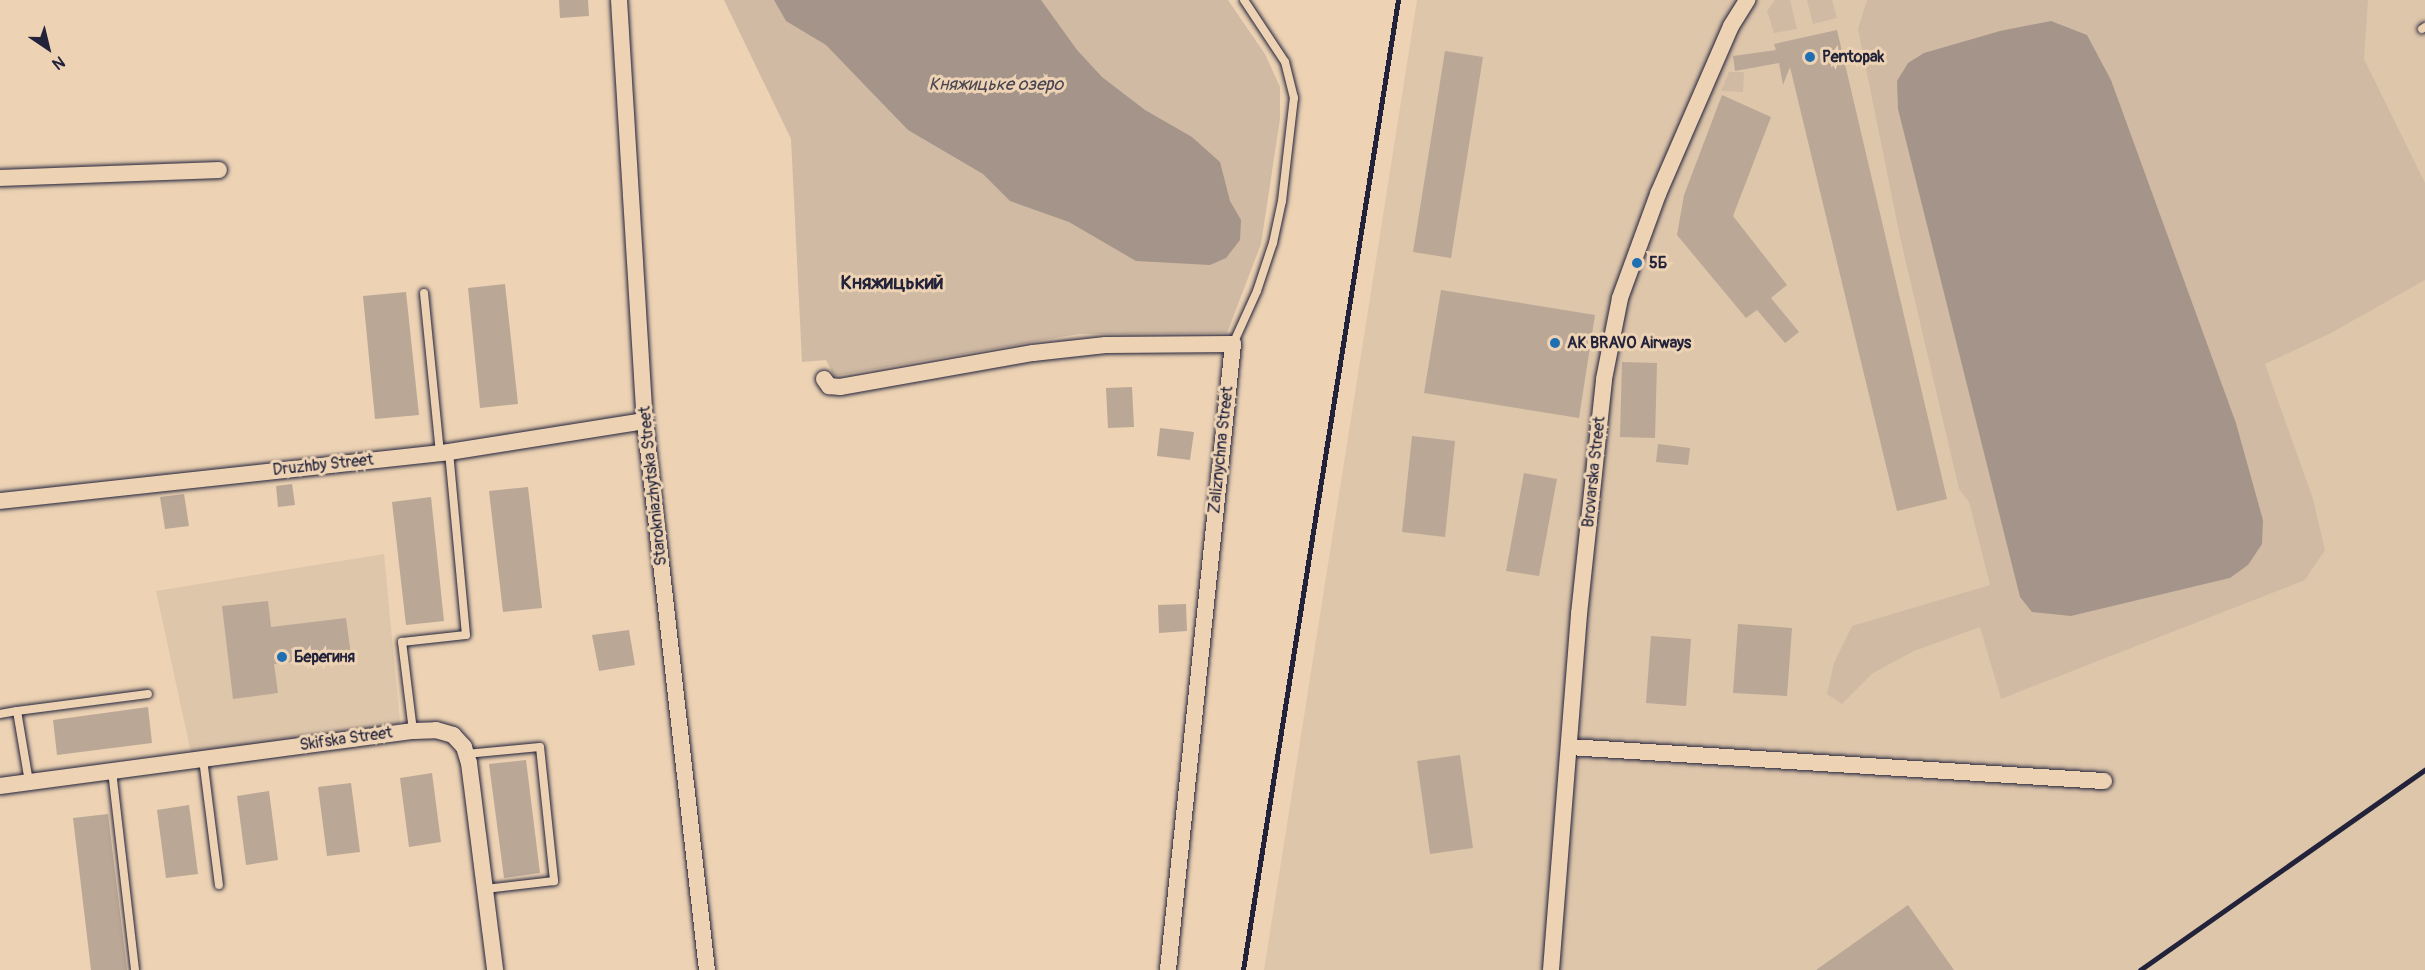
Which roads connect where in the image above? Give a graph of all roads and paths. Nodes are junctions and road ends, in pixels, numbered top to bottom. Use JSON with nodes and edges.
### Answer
{"nodes":[{"id":1,"x":619,"y":0,"type":"edge"},
{"id":2,"x":1244,"y":0,"type":"edge"},
{"id":3,"x":1747,"y":0,"type":"edge"},
{"id":4,"x":219,"y":170,"type":"dead end"},
{"id":5,"x":0,"y":178,"type":"edge"},
{"id":6,"x":424,"y":293,"type":"dead end"},
{"id":7,"x":1233,"y":344,"type":"junction"},
{"id":8,"x":824,"y":379,"type":"dead end"},
{"id":9,"x":645,"y":421,"type":"junction"},
{"id":10,"x":445,"y":452,"type":"junction"},
{"id":11,"x":0,"y":501,"type":"edge"},
{"id":12,"x":148,"y":694,"type":"dead end"},
{"id":13,"x":17,"y":711,"type":"junction"},
{"id":14,"x":0,"y":714,"type":"edge"},
{"id":15,"x":413,"y":730,"type":"junction"},
{"id":16,"x":1569,"y":747,"type":"junction"},
{"id":17,"x":466,"y":754,"type":"junction"},
{"id":18,"x":202,"y":759,"type":"junction"},
{"id":19,"x":112,"y":771,"type":"junction"},
{"id":20,"x":2104,"y":781,"type":"dead end"},
{"id":21,"x":29,"y":782,"type":"junction"},
{"id":22,"x":0,"y":786,"type":"edge"},
{"id":23,"x":219,"y":885,"type":"dead end"},
{"id":24,"x":485,"y":889,"type":"junction"},
{"id":25,"x":135,"y":970,"type":"edge"},
{"id":26,"x":495,"y":970,"type":"edge"},
{"id":27,"x":707,"y":970,"type":"edge"},
{"id":28,"x":1168,"y":970,"type":"edge"},
{"id":29,"x":1551,"y":970,"type":"edge"}],
"edges":[{"from":1,"to":9,"type":"street","name":"Starokniazhytska Street"},
{"from":2,"to":7,"type":"lane"},
{"from":3,"to":16,"type":"street","name":"Brovarska Street"},
{"from":4,"to":5,"type":"street"},
{"from":6,"to":10,"type":"lane"},
{"from":7,"to":8,"type":"street"},
{"from":7,"to":28,"type":"street","name":"Zaliznychna Street"},
{"from":9,"to":10,"type":"street","name":"Druzhby Street"},
{"from":9,"to":27,"type":"street","name":"Starokniazhytska Street"},
{"from":10,"to":11,"type":"street","name":"Druzhby Street"},
{"from":10,"to":15,"type":"lane"},
{"from":12,"to":13,"type":"lane"},
{"from":13,"to":14,"type":"lane"},
{"from":13,"to":21,"type":"lane"},
{"from":15,"to":17,"type":"street","name":"Skifska Street"},
{"from":15,"to":18,"type":"street","name":"Skifska Street"},
{"from":16,"to":20,"type":"street"},
{"from":16,"to":29,"type":"street","name":"Brovarska Street"},
{"from":17,"to":24,"type":"street"},
{"from":17,"to":24,"type":"lane"},
{"from":18,"to":19,"type":"street","name":"Skifska Street"},
{"from":18,"to":23,"type":"lane"},
{"from":19,"to":21,"type":"street","name":"Skifska Street"},
{"from":19,"to":25,"type":"lane"},
{"from":21,"to":22,"type":"street","name":"Skifska Street"},
{"from":24,"to":26,"type":"street"}]}
